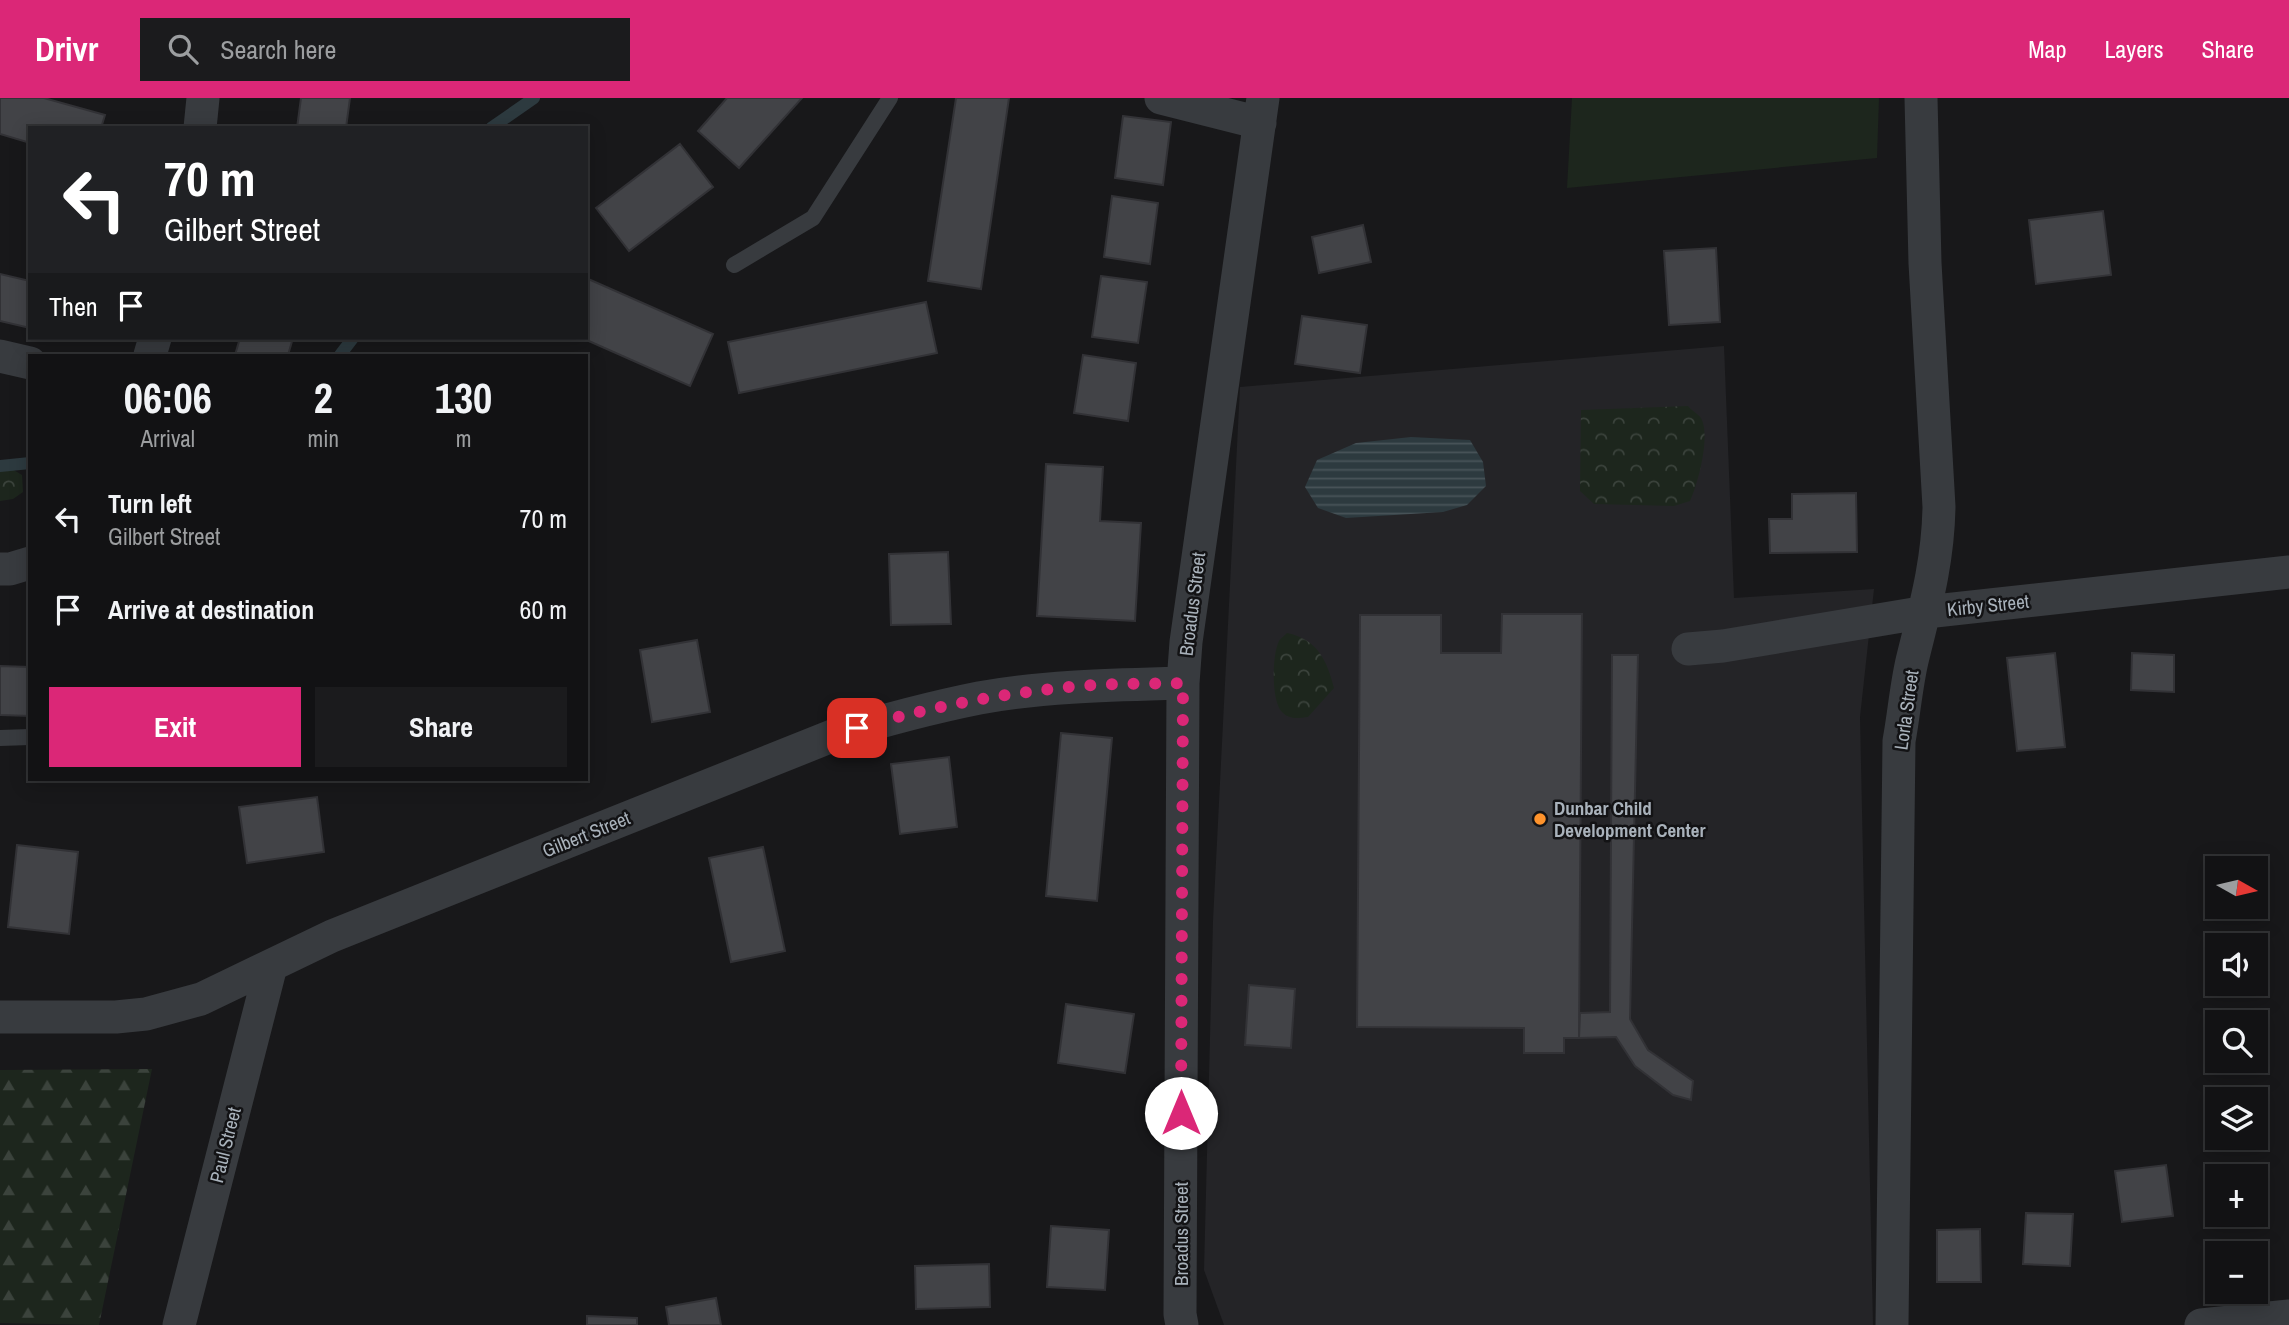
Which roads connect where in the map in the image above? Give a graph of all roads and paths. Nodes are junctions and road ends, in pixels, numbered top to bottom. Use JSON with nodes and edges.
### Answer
{"nodes":[{"id":1,"x":203,"y":98,"type":"edge"},
{"id":2,"x":890,"y":98,"type":"edge"},
{"id":3,"x":1161,"y":98,"type":"edge"},
{"id":4,"x":1921,"y":98,"type":"edge"},
{"id":5,"x":1261,"y":111,"type":"edge"},
{"id":6,"x":200,"y":126,"type":"edge"},
{"id":7,"x":734,"y":265,"type":"dead end"},
{"id":8,"x":0,"y":356,"type":"edge"},
{"id":9,"x":28,"y":363,"type":"edge"},
{"id":10,"x":28,"y":564,"type":"edge"},
{"id":11,"x":0,"y":569,"type":"edge"},
{"id":12,"x":2289,"y":572,"type":"edge"},
{"id":13,"x":1926,"y":612,"type":"junction"},
{"id":14,"x":1688,"y":649,"type":"dead end"},
{"id":15,"x":1183,"y":683,"type":"junction"},
{"id":16,"x":28,"y":737,"type":"edge"},
{"id":17,"x":0,"y":738,"type":"edge"},
{"id":18,"x":271,"y":965,"type":"junction"},
{"id":19,"x":0,"y":1017,"type":"edge"},
{"id":20,"x":2289,"y":1316,"type":"edge"},
{"id":21,"x":179,"y":1325,"type":"edge"},
{"id":22,"x":1182,"y":1325,"type":"edge"},
{"id":23,"x":1892,"y":1325,"type":"edge"},
{"id":24,"x":2201,"y":1325,"type":"edge"}],
"edges":[{"from":1,"to":6,"type":"street"},
{"from":2,"to":7,"type":"lane"},
{"from":3,"to":5,"type":"street"},
{"from":4,"to":13,"type":"street","name":"Lorla Street"},
{"from":5,"to":15,"type":"street","name":"Broadus Street"},
{"from":8,"to":9,"type":"street"},
{"from":10,"to":11,"type":"street"},
{"from":12,"to":13,"type":"street","name":"Kirby Street"},
{"from":13,"to":14,"type":"street","name":"Kirby Street"},
{"from":13,"to":23,"type":"street","name":"Lorla Street"},
{"from":15,"to":18,"type":"street","name":"Gilbert Street"},
{"from":15,"to":22,"type":"street","name":"Broadus Street"},
{"from":16,"to":17,"type":"lane"},
{"from":18,"to":19,"type":"street","name":"Gilbert Street"},
{"from":18,"to":21,"type":"street","name":"Paul Street"},
{"from":20,"to":24,"type":"street"}]}
